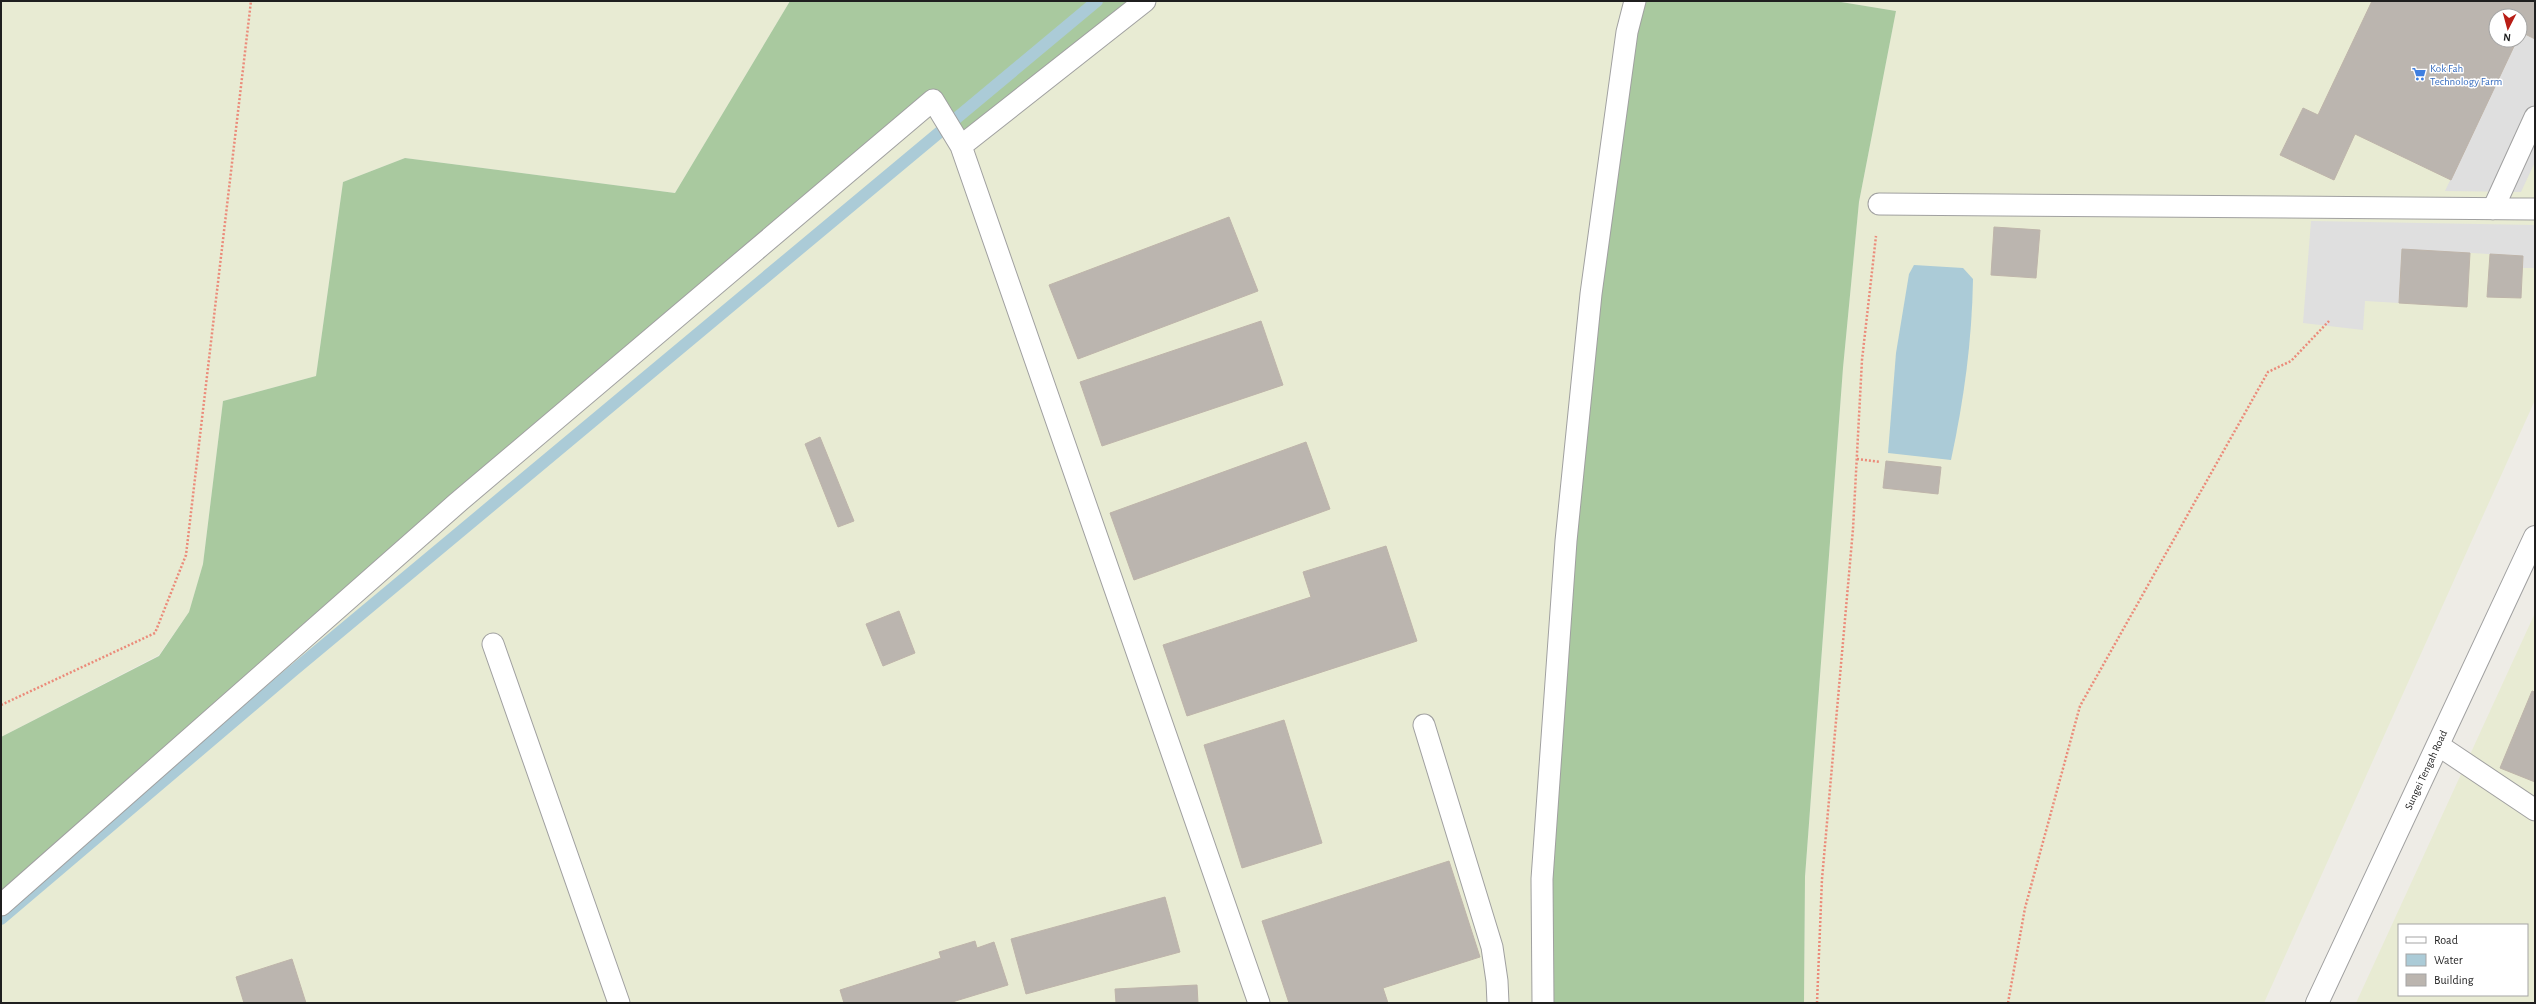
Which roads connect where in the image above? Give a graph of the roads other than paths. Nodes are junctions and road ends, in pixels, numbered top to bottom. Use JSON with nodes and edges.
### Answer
{"nodes":[{"id":1,"x":1145,"y":1,"type":"edge"},
{"id":2,"x":1635,"y":1,"type":"edge"},
{"id":3,"x":2535,"y":117,"type":"edge"},
{"id":4,"x":960,"y":146,"type":"junction"},
{"id":5,"x":1880,"y":204,"type":"road end"},
{"id":6,"x":2493,"y":208,"type":"junction"},
{"id":7,"x":2535,"y":209,"type":"edge"},
{"id":8,"x":2535,"y":537,"type":"edge"},
{"id":9,"x":493,"y":644,"type":"dead end"},
{"id":10,"x":1424,"y":725,"type":"dead end"},
{"id":11,"x":2438,"y":744,"type":"junction"},
{"id":12,"x":2535,"y":810,"type":"edge"},
{"id":13,"x":1,"y":905,"type":"edge"},
{"id":14,"x":619,"y":1003,"type":"edge"},
{"id":15,"x":1259,"y":1003,"type":"edge"},
{"id":16,"x":1498,"y":1003,"type":"edge"},
{"id":17,"x":1543,"y":1003,"type":"edge"},
{"id":18,"x":2317,"y":1003,"type":"edge"}],
"edges":[{"from":1,"to":4,"type":"lane"},
{"from":2,"to":17,"type":"lane"},
{"from":3,"to":6,"type":"lane"},
{"from":4,"to":13,"type":"lane"},
{"from":4,"to":15,"type":"lane"},
{"from":5,"to":6,"type":"lane"},
{"from":6,"to":7,"type":"lane"},
{"from":8,"to":11,"type":"street","name":"Sungei Tengah Road"},
{"from":9,"to":14,"type":"lane"},
{"from":10,"to":16,"type":"lane"},
{"from":11,"to":12,"type":"lane"},
{"from":11,"to":18,"type":"street","name":"Sungei Tengah Road"}]}
